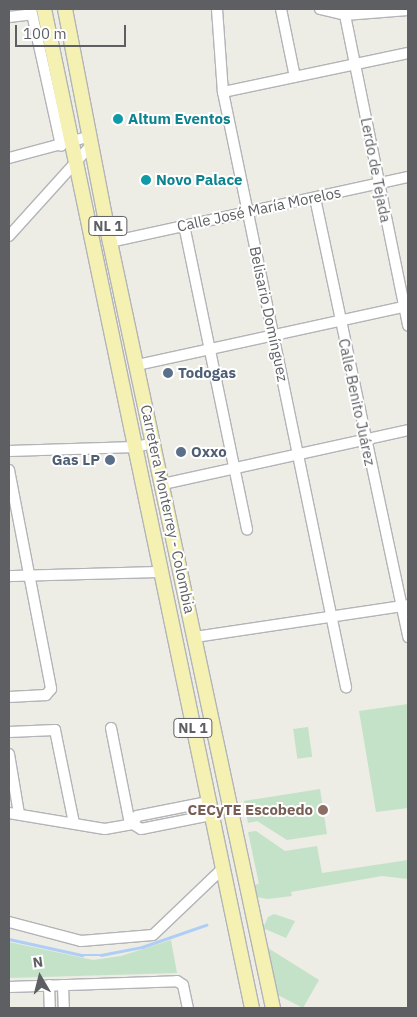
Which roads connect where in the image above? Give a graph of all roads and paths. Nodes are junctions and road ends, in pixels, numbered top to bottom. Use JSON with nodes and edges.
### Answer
{"nodes":[{"id":1,"x":65,"y":9,"type":"edge"},
{"id":2,"x":217,"y":9,"type":"edge"},
{"id":3,"x":281,"y":9,"type":"edge"},
{"id":4,"x":320,"y":9,"type":"edge"},
{"id":5,"x":36,"y":10,"type":"edge"},
{"id":6,"x":408,"y":10,"type":"edge"},
{"id":7,"x":344,"y":15,"type":"junction"},
{"id":8,"x":9,"y":17,"type":"edge"},
{"id":9,"x":408,"y":53,"type":"edge"},
{"id":10,"x":355,"y":64,"type":"junction"},
{"id":11,"x":295,"y":77,"type":"junction"},
{"id":12,"x":223,"y":92,"type":"junction"},
{"id":13,"x":91,"y":140,"type":"junction"},
{"id":14,"x":66,"y":145,"type":"junction"},
{"id":15,"x":9,"y":158,"type":"edge"},
{"id":16,"x":75,"y":162,"type":"junction"},
{"id":17,"x":408,"y":177,"type":"edge"},
{"id":18,"x":379,"y":183,"type":"junction"},
{"id":19,"x":315,"y":198,"type":"junction"},
{"id":20,"x":248,"y":211,"type":"junction"},
{"id":21,"x":184,"y":225,"type":"junction"},
{"id":22,"x":9,"y":236,"type":"edge"},
{"id":23,"x":110,"y":242,"type":"junction"},
{"id":24,"x":406,"y":306,"type":"edge"},
{"id":25,"x":340,"y":319,"type":"junction"},
{"id":26,"x":408,"y":326,"type":"edge"},
{"id":27,"x":273,"y":334,"type":"junction"},
{"id":28,"x":211,"y":348,"type":"junction"},
{"id":29,"x":137,"y":365,"type":"junction"},
{"id":30,"x":408,"y":430,"type":"edge"},
{"id":31,"x":365,"y":439,"type":"junction"},
{"id":32,"x":154,"y":443,"type":"junction"},
{"id":33,"x":136,"y":447,"type":"junction"},
{"id":34,"x":9,"y":451,"type":"edge"},
{"id":35,"x":299,"y":454,"type":"junction"},
{"id":36,"x":234,"y":468,"type":"junction"},
{"id":37,"x":9,"y":470,"type":"edge"},
{"id":38,"x":163,"y":484,"type":"junction"},
{"id":39,"x":247,"y":530,"type":"dead end"},
{"id":40,"x":162,"y":572,"type":"junction"},
{"id":41,"x":29,"y":575,"type":"junction"},
{"id":42,"x":9,"y":576,"type":"edge"},
{"id":43,"x":405,"y":606,"type":"edge"},
{"id":44,"x":334,"y":617,"type":"junction"},
{"id":45,"x":195,"y":637,"type":"junction"},
{"id":46,"x":408,"y":637,"type":"edge"},
{"id":47,"x":346,"y":687,"type":"dead end"},
{"id":48,"x":9,"y":697,"type":"edge"},
{"id":49,"x":111,"y":728,"type":"dead end"},
{"id":50,"x":9,"y":732,"type":"edge"},
{"id":51,"x":9,"y":754,"type":"edge"},
{"id":52,"x":210,"y":809,"type":"junction"},
{"id":53,"x":155,"y":813,"type":"junction"},
{"id":54,"x":14,"y":814,"type":"edge"},
{"id":55,"x":74,"y":823,"type":"junction"},
{"id":56,"x":131,"y":824,"type":"junction"},
{"id":57,"x":158,"y":825,"type":"junction"},
{"id":58,"x":222,"y":869,"type":"junction"},
{"id":59,"x":9,"y":922,"type":"edge"},
{"id":60,"x":49,"y":985,"type":"junction"},
{"id":61,"x":63,"y":985,"type":"junction"},
{"id":62,"x":9,"y":987,"type":"edge"},
{"id":63,"x":50,"y":1008,"type":"edge"},
{"id":64,"x":64,"y":1008,"type":"edge"},
{"id":65,"x":188,"y":1008,"type":"edge"},
{"id":66,"x":252,"y":1008,"type":"edge"},
{"id":67,"x":273,"y":1008,"type":"edge"}],
"edges":[{"from":1,"to":13,"type":"main road","name":"Carretera Monterrey - Colombia","number":"NL 1"},
{"from":2,"to":12,"type":"street","name":"Belisario Domínguez"},
{"from":3,"to":11,"type":"street"},
{"from":4,"to":7,"type":"street"},
{"from":5,"to":8,"type":"street"},
{"from":5,"to":14,"type":"main road","name":"Carretera Monterrey - Colombia","number":"NL 1"},
{"from":6,"to":7,"type":"street"},
{"from":7,"to":10,"type":"street","name":"Lerdo de Tejada"},
{"from":9,"to":10,"type":"street"},
{"from":10,"to":11,"type":"street"},
{"from":10,"to":18,"type":"street","name":"Lerdo de Tejada"},
{"from":11,"to":12,"type":"street"},
{"from":12,"to":20,"type":"street","name":"Belisario Domínguez"},
{"from":13,"to":14,"type":"street"},
{"from":13,"to":16,"type":"street"},
{"from":13,"to":23,"type":"main road","name":"Carretera Monterrey - Colombia","number":"NL 1"},
{"from":14,"to":15,"type":"street"},
{"from":14,"to":16,"type":"main road","name":"Carretera Monterrey - Colombia","number":"NL 1"},
{"from":16,"to":22,"type":"street"},
{"from":16,"to":33,"type":"main road","name":"Carretera Monterrey - Colombia","number":"NL 1"},
{"from":17,"to":18,"type":"street","name":"Calle José María Morelos"},
{"from":18,"to":19,"type":"street","name":"Calle José María Morelos"},
{"from":18,"to":24,"type":"street","name":"Lerdo de Tejada"},
{"from":19,"to":20,"type":"street","name":"Calle José María Morelos"},
{"from":19,"to":25,"type":"street","name":"Calle Benito Juárez"},
{"from":20,"to":21,"type":"street","name":"Calle José María Morelos"},
{"from":20,"to":27,"type":"street","name":"Belisario Domínguez"},
{"from":21,"to":23,"type":"street","name":"Calle José María Morelos"},
{"from":21,"to":28,"type":"street"},
{"from":23,"to":29,"type":"main road","name":"Carretera Monterrey - Colombia","number":"NL 1"},
{"from":24,"to":25,"type":"street"},
{"from":24,"to":26,"type":"street","name":"Lerdo de Tejada"},
{"from":25,"to":27,"type":"street"},
{"from":25,"to":31,"type":"street","name":"Calle Benito Juárez"},
{"from":27,"to":28,"type":"street"},
{"from":27,"to":35,"type":"street","name":"Belisario Domínguez"},
{"from":28,"to":29,"type":"street"},
{"from":28,"to":36,"type":"street"},
{"from":29,"to":32,"type":"main road","name":"Carretera Monterrey - Colombia","number":"NL 1"},
{"from":30,"to":31,"type":"street"},
{"from":31,"to":35,"type":"street"},
{"from":31,"to":43,"type":"street","name":"Calle Benito Juárez"},
{"from":32,"to":33,"type":"street"},
{"from":32,"to":38,"type":"main road","name":"Carretera Monterrey - Colombia","number":"NL 1"},
{"from":33,"to":34,"type":"street"},
{"from":33,"to":40,"type":"main road","name":"Carretera Monterrey - Colombia","number":"NL 1"},
{"from":35,"to":36,"type":"street"},
{"from":35,"to":44,"type":"street","name":"Belisario Domínguez"},
{"from":36,"to":38,"type":"street"},
{"from":36,"to":39,"type":"street"},
{"from":37,"to":41,"type":"street"},
{"from":38,"to":45,"type":"main road","name":"Carretera Monterrey - Colombia","number":"NL 1"},
{"from":40,"to":41,"type":"street"},
{"from":40,"to":52,"type":"main road","name":"Carretera Monterrey - Colombia","number":"NL 1"},
{"from":41,"to":42,"type":"street"},
{"from":41,"to":48,"type":"street"},
{"from":43,"to":44,"type":"street"},
{"from":43,"to":46,"type":"street","name":"Calle Benito Juárez"},
{"from":44,"to":45,"type":"street"},
{"from":44,"to":47,"type":"street","name":"Belisario Domínguez"},
{"from":45,"to":67,"type":"main road","name":"Carretera Monterrey - Colombia","number":"NL 1"},
{"from":49,"to":56,"type":"street"},
{"from":50,"to":55,"type":"street"},
{"from":51,"to":54,"type":"street"},
{"from":52,"to":53,"type":"street"},
{"from":52,"to":57,"type":"street"},
{"from":52,"to":58,"type":"main road","name":"Carretera Monterrey - Colombia","number":"NL 1"},
{"from":53,"to":56,"type":"street"},
{"from":53,"to":57,"type":"street"},
{"from":54,"to":55,"type":"street"},
{"from":55,"to":56,"type":"street"},
{"from":56,"to":57,"type":"street"},
{"from":58,"to":59,"type":"street"},
{"from":58,"to":66,"type":"main road","name":"Carretera Monterrey - Colombia","number":"NL 1"},
{"from":60,"to":61,"type":"street"},
{"from":60,"to":62,"type":"street"},
{"from":60,"to":63,"type":"street"},
{"from":61,"to":64,"type":"street"},
{"from":61,"to":65,"type":"street"}]}
